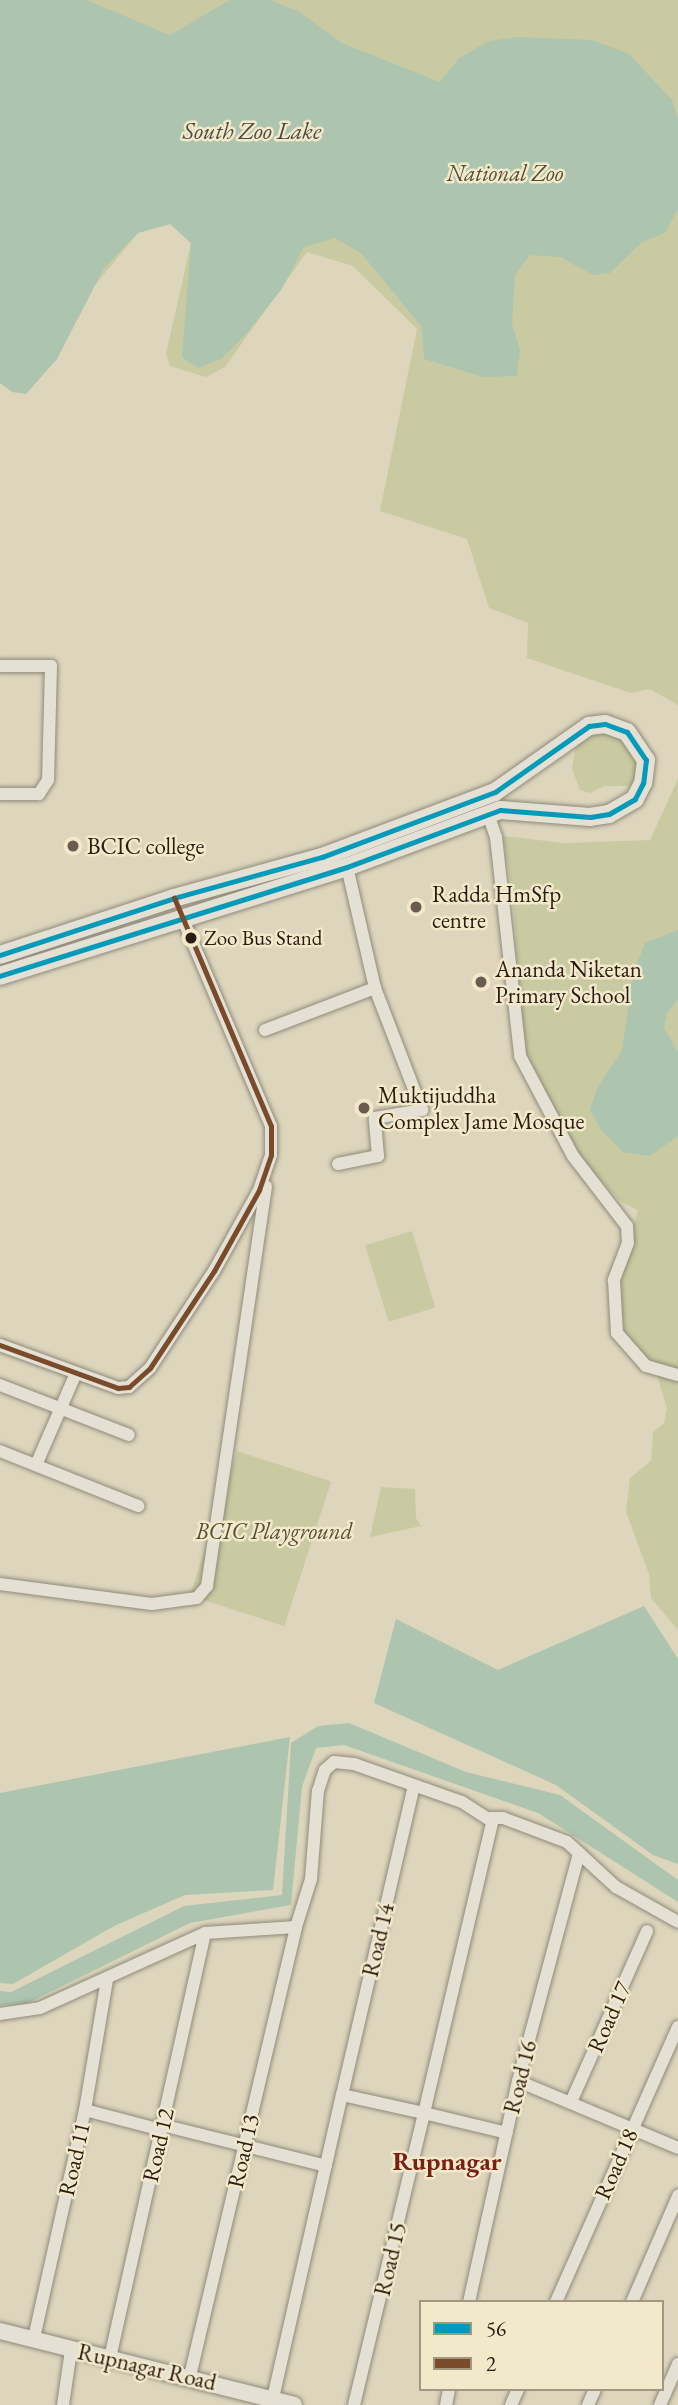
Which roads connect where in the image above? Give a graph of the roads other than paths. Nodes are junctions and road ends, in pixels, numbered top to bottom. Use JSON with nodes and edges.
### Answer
{"nodes":[{"id":1,"x":0,"y":666,"type":"edge"},
{"id":2,"x":495,"y":792,"type":"junction"},
{"id":3,"x":0,"y":794,"type":"edge"},
{"id":4,"x":494,"y":812,"type":"junction"},
{"id":5,"x":347,"y":867,"type":"junction"},
{"id":6,"x":174,"y":898,"type":"junction"},
{"id":7,"x":183,"y":917,"type":"junction"},
{"id":8,"x":0,"y":955,"type":"edge"},
{"id":9,"x":0,"y":976,"type":"edge"},
{"id":10,"x":374,"y":988,"type":"junction"},
{"id":11,"x":265,"y":1030,"type":"dead end"},
{"id":12,"x":271,"y":1154,"type":"junction"},
{"id":13,"x":338,"y":1164,"type":"dead end"},
{"id":14,"x":0,"y":1345,"type":"edge"},
{"id":15,"x":76,"y":1373,"type":"junction"},
{"id":16,"x":678,"y":1375,"type":"edge"},
{"id":17,"x":0,"y":1385,"type":"edge"},
{"id":18,"x":62,"y":1409,"type":"junction"},
{"id":19,"x":129,"y":1436,"type":"dead end"},
{"id":20,"x":0,"y":1451,"type":"edge"},
{"id":21,"x":36,"y":1465,"type":"junction"},
{"id":22,"x":138,"y":1506,"type":"dead end"},
{"id":23,"x":0,"y":1584,"type":"edge"},
{"id":24,"x":414,"y":1786,"type":"junction"},
{"id":25,"x":493,"y":1818,"type":"junction"},
{"id":26,"x":579,"y":1853,"type":"junction"},
{"id":27,"x":678,"y":1922,"type":"edge"},
{"id":28,"x":296,"y":1927,"type":"junction"},
{"id":29,"x":647,"y":1931,"type":"dead end"},
{"id":30,"x":205,"y":1933,"type":"junction"},
{"id":31,"x":107,"y":1980,"type":"junction"},
{"id":32,"x":0,"y":2014,"type":"edge"},
{"id":33,"x":678,"y":2027,"type":"edge"},
{"id":34,"x":518,"y":2081,"type":"junction"},
{"id":35,"x":342,"y":2095,"type":"junction"},
{"id":36,"x":571,"y":2102,"type":"junction"},
{"id":37,"x":85,"y":2110,"type":"junction"},
{"id":38,"x":424,"y":2113,"type":"junction"},
{"id":39,"x":633,"y":2126,"type":"junction"},
{"id":40,"x":162,"y":2127,"type":"junction"},
{"id":41,"x":507,"y":2133,"type":"junction"},
{"id":42,"x":244,"y":2146,"type":"junction"},
{"id":43,"x":678,"y":2148,"type":"edge"},
{"id":44,"x":326,"y":2166,"type":"junction"},
{"id":45,"x":678,"y":2196,"type":"edge"},
{"id":46,"x":469,"y":2300,"type":"edge"},
{"id":47,"x":557,"y":2300,"type":"edge"},
{"id":48,"x":633,"y":2300,"type":"edge"},
{"id":49,"x":0,"y":2331,"type":"edge"},
{"id":50,"x":34,"y":2338,"type":"junction"},
{"id":51,"x":71,"y":2350,"type":"junction"},
{"id":52,"x":110,"y":2358,"type":"junction"},
{"id":53,"x":678,"y":2364,"type":"edge"},
{"id":54,"x":190,"y":2376,"type":"junction"},
{"id":55,"x":273,"y":2398,"type":"junction"},
{"id":56,"x":252,"y":2399,"type":"edge"},
{"id":57,"x":64,"y":2405,"type":"edge"},
{"id":58,"x":294,"y":2405,"type":"edge"},
{"id":59,"x":354,"y":2405,"type":"edge"},
{"id":60,"x":660,"y":2405,"type":"edge"}],
"edges":[{"from":1,"to":3,"type":"street"},
{"from":2,"to":4,"type":"main road"},
{"from":2,"to":4,"type":"main road"},
{"from":2,"to":6,"type":"main road"},
{"from":4,"to":5,"type":"main road"},
{"from":4,"to":16,"type":"street"},
{"from":5,"to":7,"type":"main road"},
{"from":5,"to":10,"type":"street"},
{"from":6,"to":7,"type":"main road"},
{"from":6,"to":8,"type":"main road"},
{"from":7,"to":9,"type":"main road"},
{"from":7,"to":12,"type":"street"},
{"from":10,"to":11,"type":"street"},
{"from":10,"to":13,"type":"street"},
{"from":12,"to":15,"type":"street"},
{"from":12,"to":23,"type":"street"},
{"from":14,"to":15,"type":"street"},
{"from":15,"to":18,"type":"street"},
{"from":17,"to":18,"type":"street"},
{"from":18,"to":19,"type":"street"},
{"from":18,"to":21,"type":"street"},
{"from":20,"to":21,"type":"street"},
{"from":21,"to":22,"type":"street"},
{"from":24,"to":25,"type":"street"},
{"from":24,"to":28,"type":"street","name":"Road 13"},
{"from":24,"to":35,"type":"street","name":"Road 14"},
{"from":25,"to":26,"type":"street"},
{"from":25,"to":38,"type":"street","name":"Road 15"},
{"from":26,"to":27,"type":"street"},
{"from":26,"to":34,"type":"street","name":"Road 16"},
{"from":28,"to":30,"type":"street"},
{"from":28,"to":42,"type":"street","name":"Road 13"},
{"from":29,"to":36,"type":"street","name":"Road 17"},
{"from":30,"to":31,"type":"street"},
{"from":30,"to":40,"type":"street","name":"Road 12"},
{"from":31,"to":32,"type":"street"},
{"from":31,"to":37,"type":"street","name":"Road 11"},
{"from":33,"to":39,"type":"street","name":"Road 18"},
{"from":34,"to":36,"type":"street"},
{"from":34,"to":41,"type":"street","name":"Road 16"},
{"from":35,"to":38,"type":"street"},
{"from":35,"to":44,"type":"street","name":"Road 14"},
{"from":36,"to":39,"type":"street"},
{"from":37,"to":40,"type":"street"},
{"from":37,"to":50,"type":"street","name":"Road 11"},
{"from":38,"to":41,"type":"street"},
{"from":38,"to":59,"type":"street","name":"Road 15"},
{"from":39,"to":43,"type":"street"},
{"from":39,"to":47,"type":"street","name":"Road 18"},
{"from":40,"to":42,"type":"street"},
{"from":40,"to":52,"type":"street","name":"Road 12"},
{"from":41,"to":46,"type":"street","name":"Road 16"},
{"from":42,"to":44,"type":"street"},
{"from":42,"to":54,"type":"street","name":"Road 13"},
{"from":44,"to":55,"type":"street"},
{"from":45,"to":48,"type":"street"},
{"from":49,"to":50,"type":"street","name":"Rupnagar Road"},
{"from":50,"to":51,"type":"street","name":"Rupnagar Road"},
{"from":51,"to":52,"type":"street","name":"Rupnagar Road"},
{"from":51,"to":57,"type":"street"},
{"from":52,"to":54,"type":"street","name":"Rupnagar Road"},
{"from":53,"to":60,"type":"street"},
{"from":54,"to":56,"type":"street","name":"Rupnagar Road"},
{"from":55,"to":56,"type":"street","name":"Rupnagar Road"},
{"from":55,"to":58,"type":"street","name":"Rupnagar Road"}]}
